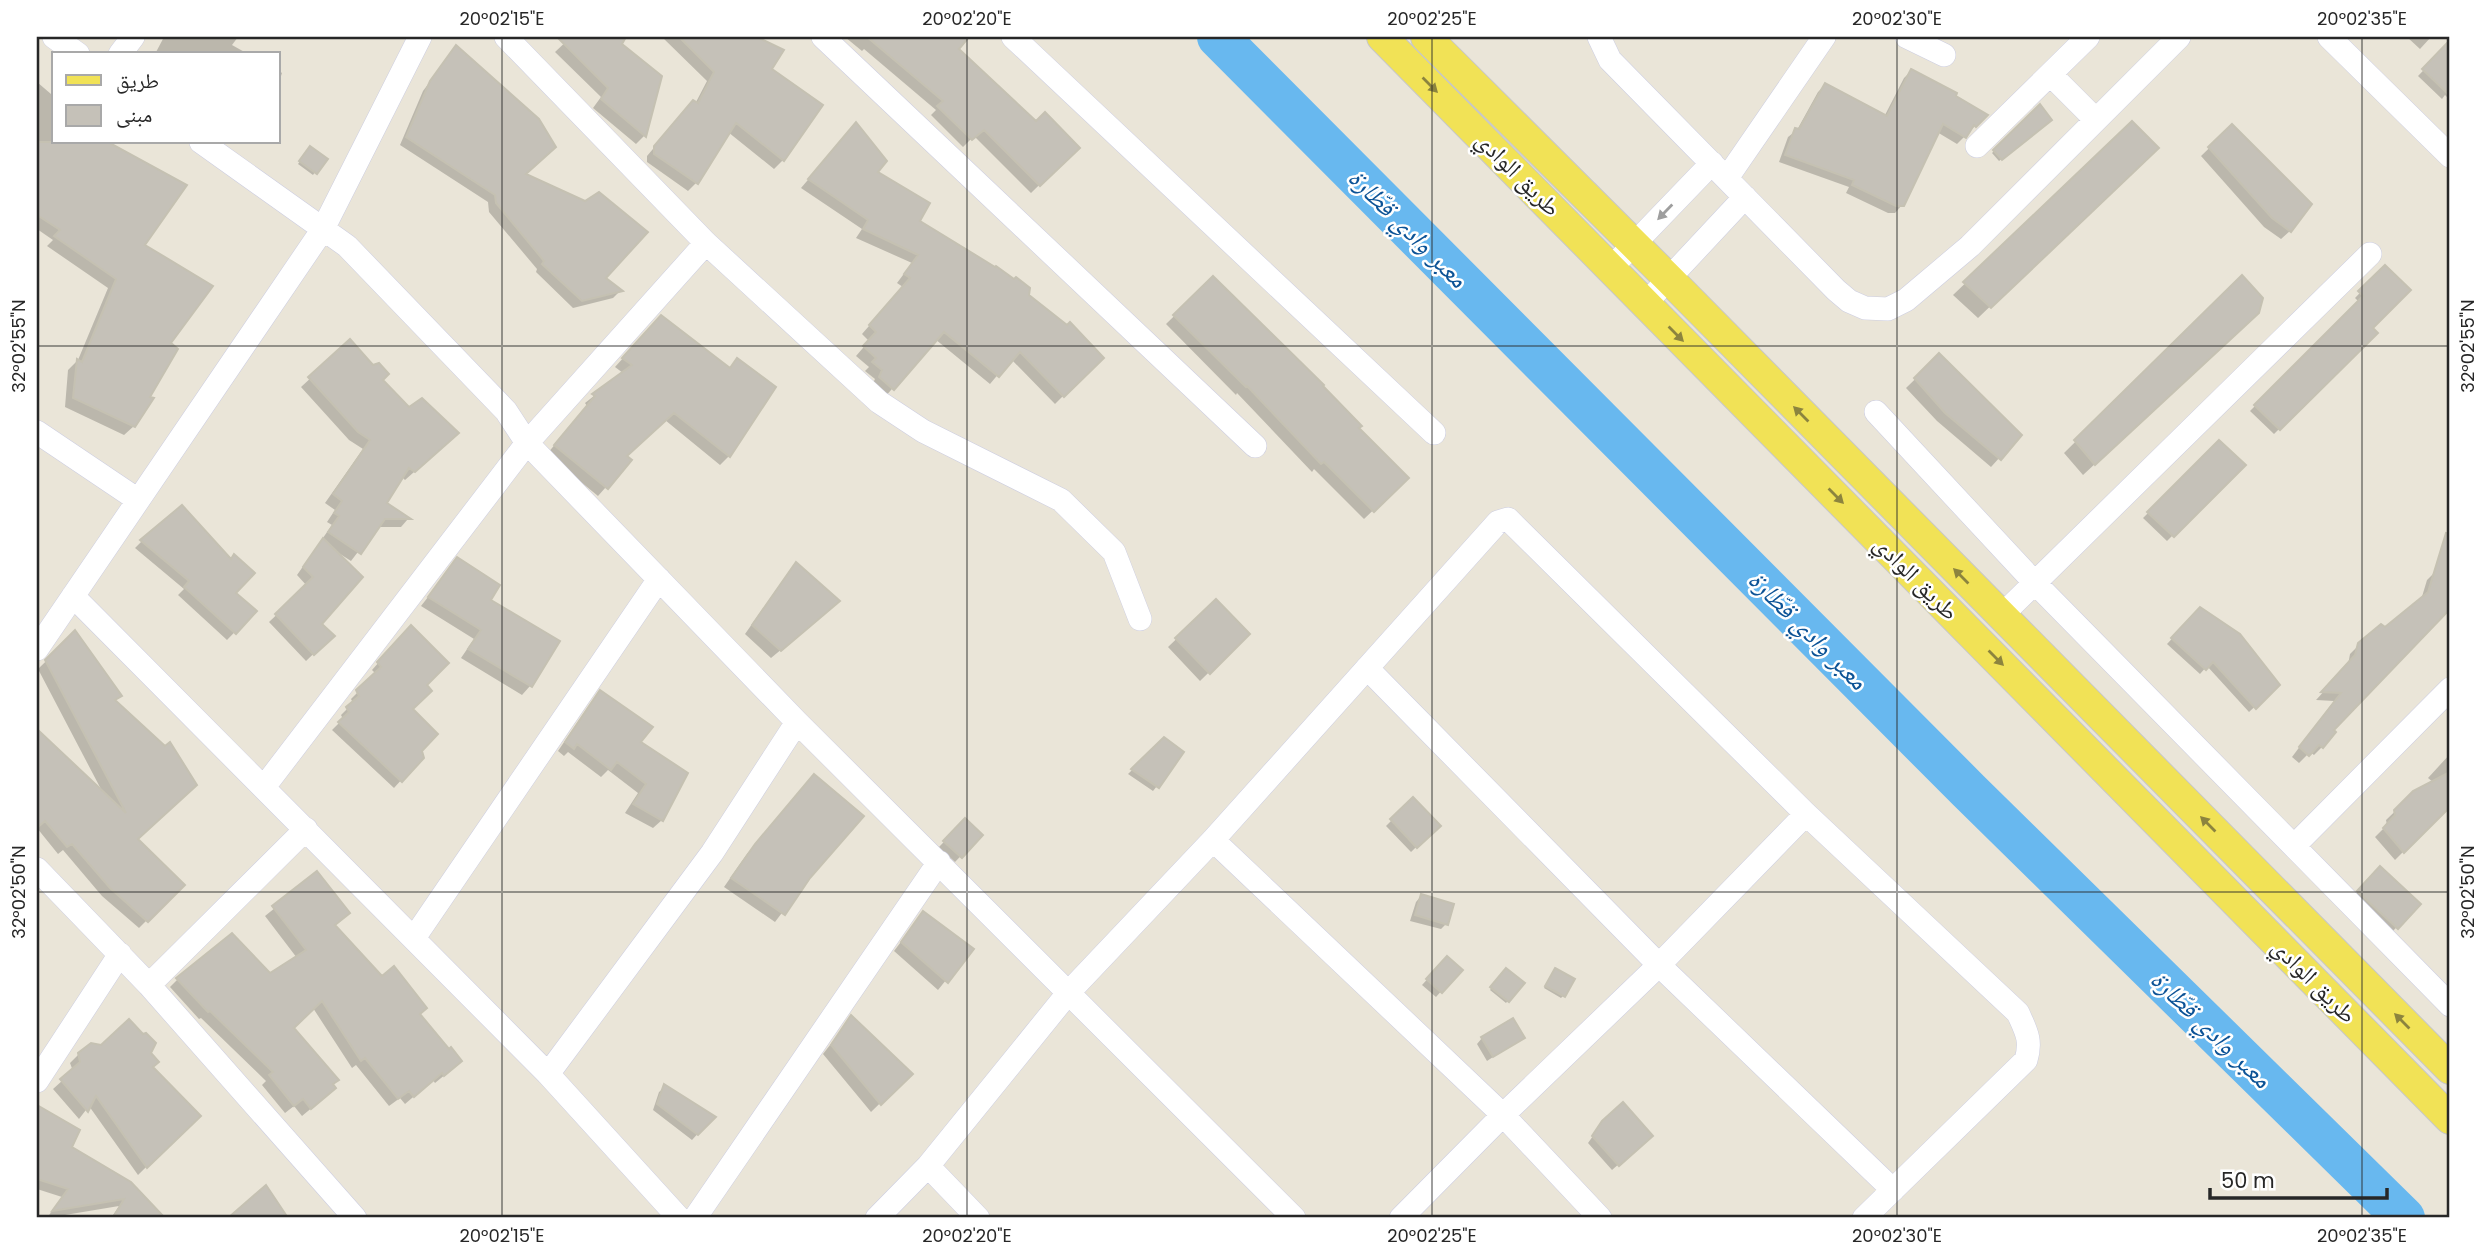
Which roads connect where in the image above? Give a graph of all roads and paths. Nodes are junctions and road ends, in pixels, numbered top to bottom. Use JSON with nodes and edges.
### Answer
{"nodes":[{"id":1,"x":54,"y":37,"type":"edge"},
{"id":2,"x":133,"y":37,"type":"edge"},
{"id":3,"x":420,"y":37,"type":"edge"},
{"id":4,"x":506,"y":37,"type":"edge"},
{"id":5,"x":823,"y":37,"type":"edge"},
{"id":6,"x":1013,"y":37,"type":"edge"},
{"id":7,"x":1382,"y":37,"type":"edge"},
{"id":8,"x":1426,"y":37,"type":"edge"},
{"id":9,"x":1599,"y":37,"type":"edge"},
{"id":10,"x":1824,"y":37,"type":"edge"},
{"id":11,"x":1907,"y":37,"type":"edge"},
{"id":12,"x":2088,"y":37,"type":"edge"},
{"id":13,"x":2179,"y":37,"type":"edge"},
{"id":14,"x":2329,"y":37,"type":"edge"},
{"id":15,"x":75,"y":52,"type":"edge"},
{"id":16,"x":122,"y":52,"type":"edge"},
{"id":17,"x":1944,"y":55,"type":"dead end"},
{"id":18,"x":2051,"y":75,"type":"junction"},
{"id":19,"x":2096,"y":120,"type":"junction"},
{"id":20,"x":204,"y":144,"type":"edge"},
{"id":21,"x":1977,"y":146,"type":"dead end"},
{"id":22,"x":2450,"y":156,"type":"edge"},
{"id":23,"x":1720,"y":170,"type":"junction"},
{"id":24,"x":1745,"y":197,"type":"junction"},
{"id":25,"x":323,"y":229,"type":"junction"},
{"id":26,"x":706,"y":243,"type":"junction"},
{"id":27,"x":1634,"y":244,"type":"junction"},
{"id":28,"x":2370,"y":254,"type":"dead end"},
{"id":29,"x":1611,"y":268,"type":"junction"},
{"id":30,"x":1668,"y":278,"type":"junction"},
{"id":31,"x":1646,"y":303,"type":"junction"},
{"id":32,"x":1876,"y":412,"type":"dead end"},
{"id":33,"x":37,"y":432,"type":"edge"},
{"id":34,"x":1434,"y":433,"type":"dead end"},
{"id":35,"x":527,"y":443,"type":"junction"},
{"id":36,"x":1255,"y":446,"type":"dead end"},
{"id":37,"x":138,"y":500,"type":"junction"},
{"id":38,"x":659,"y":579,"type":"junction"},
{"id":39,"x":2035,"y":583,"type":"junction"},
{"id":40,"x":73,"y":596,"type":"junction"},
{"id":41,"x":2001,"y":616,"type":"junction"},
{"id":42,"x":1140,"y":619,"type":"dead end"},
{"id":43,"x":37,"y":649,"type":"edge"},
{"id":44,"x":1367,"y":668,"type":"junction"},
{"id":45,"x":2450,"y":689,"type":"edge"},
{"id":46,"x":797,"y":722,"type":"junction"},
{"id":47,"x":264,"y":787,"type":"junction"},
{"id":48,"x":1806,"y":814,"type":"junction"},
{"id":49,"x":306,"y":829,"type":"junction"},
{"id":50,"x":1213,"y":840,"type":"junction"},
{"id":51,"x":2295,"y":845,"type":"junction"},
{"id":52,"x":2233,"y":850,"type":"junction"},
{"id":53,"x":939,"y":862,"type":"junction"},
{"id":54,"x":37,"y":869,"type":"edge"},
{"id":55,"x":2208,"y":874,"type":"junction"},
{"id":56,"x":414,"y":938,"type":"junction"},
{"id":57,"x":120,"y":954,"type":"junction"},
{"id":58,"x":1659,"y":965,"type":"junction"},
{"id":59,"x":149,"y":985,"type":"junction"},
{"id":60,"x":1069,"y":992,"type":"junction"},
{"id":61,"x":2450,"y":1005,"type":"edge"},
{"id":62,"x":2450,"y":1069,"type":"edge"},
{"id":63,"x":548,"y":1074,"type":"junction"},
{"id":64,"x":37,"y":1081,"type":"edge"},
{"id":65,"x":1503,"y":1115,"type":"junction"},
{"id":66,"x":2450,"y":1119,"type":"edge"},
{"id":67,"x":928,"y":1166,"type":"junction"},
{"id":68,"x":1893,"y":1190,"type":"junction"},
{"id":69,"x":355,"y":1218,"type":"edge"},
{"id":70,"x":679,"y":1218,"type":"edge"},
{"id":71,"x":695,"y":1218,"type":"edge"},
{"id":72,"x":877,"y":1218,"type":"edge"},
{"id":73,"x":978,"y":1218,"type":"edge"},
{"id":74,"x":1294,"y":1218,"type":"edge"},
{"id":75,"x":1401,"y":1218,"type":"edge"},
{"id":76,"x":1600,"y":1218,"type":"edge"},
{"id":77,"x":1864,"y":1218,"type":"edge"}],
"edges":[{"from":1,"to":15,"type":"street"},
{"from":2,"to":16,"type":"street"},
{"from":3,"to":25,"type":"street"},
{"from":4,"to":26,"type":"street"},
{"from":5,"to":36,"type":"street"},
{"from":6,"to":34,"type":"street"},
{"from":7,"to":29,"type":"main road","name":"طريق الوادي","one_way":true},
{"from":8,"to":27,"type":"main road","name":"طريق الوادي"},
{"from":9,"to":23,"type":"street"},
{"from":10,"to":23,"type":"street"},
{"from":11,"to":17,"type":"street"},
{"from":12,"to":18,"type":"street"},
{"from":13,"to":19,"type":"street"},
{"from":14,"to":22,"type":"street"},
{"from":18,"to":19,"type":"street"},
{"from":18,"to":21,"type":"street"},
{"from":19,"to":24,"type":"street"},
{"from":20,"to":25,"type":"street"},
{"from":23,"to":24,"type":"street"},
{"from":23,"to":27,"type":"street","one_way":true},
{"from":24,"to":30,"type":"street"},
{"from":25,"to":35,"type":"street"},
{"from":25,"to":37,"type":"street"},
{"from":26,"to":35,"type":"street"},
{"from":26,"to":42,"type":"street"},
{"from":27,"to":29,"type":"street"},
{"from":27,"to":30,"type":"main road","name":"طريق الوادي"},
{"from":28,"to":39,"type":"street"},
{"from":29,"to":31,"type":"main road","name":"طريق الوادي"},
{"from":30,"to":31,"type":"street"},
{"from":41,"to":30,"type":"main road","name":"طريق الوادي","one_way":true},
{"from":31,"to":55,"type":"main road","name":"طريق الوادي","one_way":true},
{"from":32,"to":39,"type":"street"},
{"from":33,"to":37,"type":"street"},
{"from":35,"to":38,"type":"street"},
{"from":35,"to":47,"type":"street"},
{"from":37,"to":40,"type":"street"},
{"from":38,"to":46,"type":"street"},
{"from":38,"to":56,"type":"street"},
{"from":39,"to":41,"type":"street"},
{"from":39,"to":51,"type":"street"},
{"from":40,"to":43,"type":"street"},
{"from":40,"to":47,"type":"street"},
{"from":52,"to":41,"type":"main road","name":"طريق الوادي","one_way":true},
{"from":44,"to":48,"type":"street"},
{"from":44,"to":50,"type":"street"},
{"from":44,"to":58,"type":"street"},
{"from":45,"to":51,"type":"street"},
{"from":46,"to":53,"type":"street"},
{"from":46,"to":63,"type":"street"},
{"from":47,"to":49,"type":"street"},
{"from":48,"to":58,"type":"street"},
{"from":48,"to":68,"type":"street"},
{"from":49,"to":56,"type":"street"},
{"from":49,"to":59,"type":"street"},
{"from":50,"to":60,"type":"street"},
{"from":50,"to":65,"type":"street"},
{"from":51,"to":61,"type":"street"},
{"from":52,"to":55,"type":"main road"},
{"from":62,"to":52,"type":"main road","name":"طريق الوادي","one_way":true},
{"from":53,"to":60,"type":"street"},
{"from":53,"to":71,"type":"street"},
{"from":54,"to":57,"type":"street"},
{"from":55,"to":66,"type":"main road","name":"طريق الوادي"},
{"from":56,"to":63,"type":"street"},
{"from":57,"to":59,"type":"street"},
{"from":57,"to":64,"type":"street"},
{"from":58,"to":65,"type":"street"},
{"from":58,"to":68,"type":"street"},
{"from":59,"to":69,"type":"street"},
{"from":60,"to":67,"type":"street"},
{"from":60,"to":74,"type":"street"},
{"from":63,"to":70,"type":"street"},
{"from":65,"to":75,"type":"street"},
{"from":65,"to":76,"type":"street"},
{"from":67,"to":72,"type":"street"},
{"from":67,"to":73,"type":"street"},
{"from":68,"to":77,"type":"street"}]}
